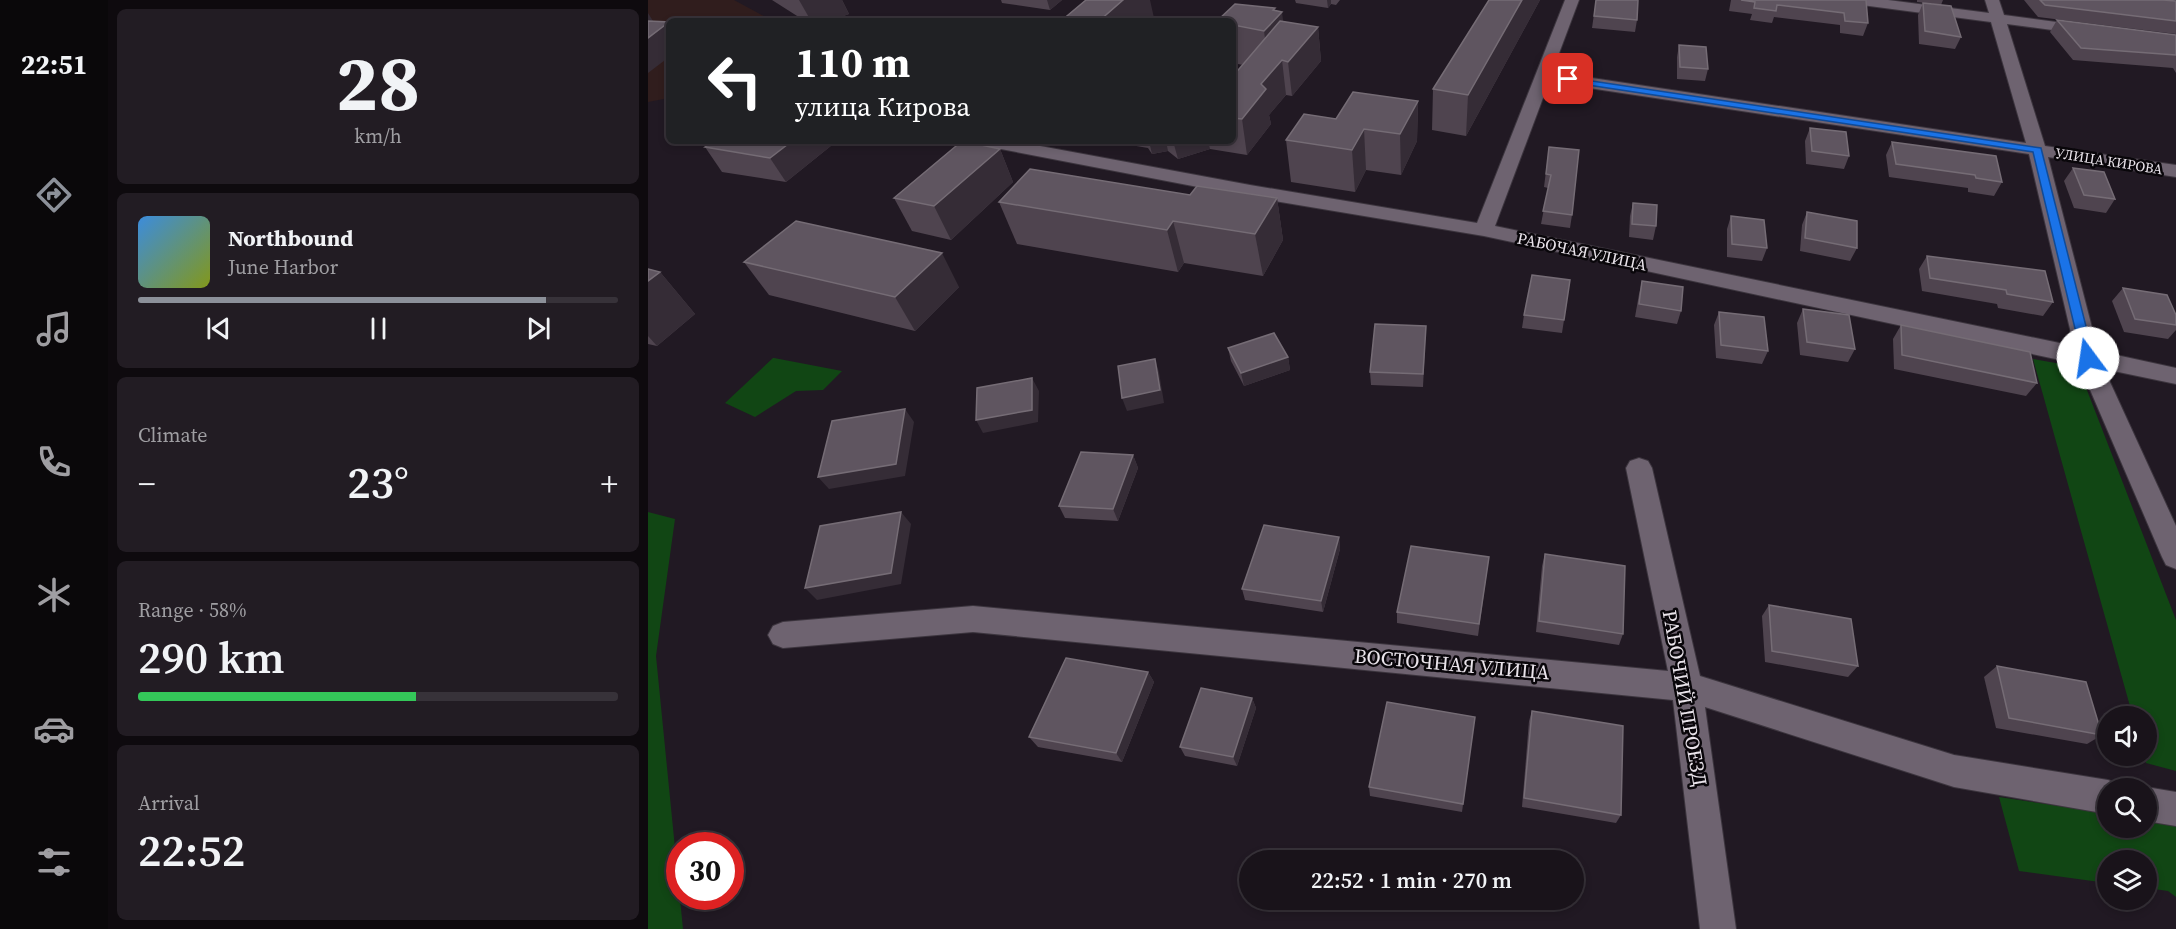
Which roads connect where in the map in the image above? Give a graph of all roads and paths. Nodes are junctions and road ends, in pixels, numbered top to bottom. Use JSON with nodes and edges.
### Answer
{"nodes":[{"id":1,"x":1572,"y":0,"type":"edge"},
{"id":2,"x":1854,"y":0,"type":"edge"},
{"id":3,"x":1995,"y":9,"type":"edge"},
{"id":4,"x":2105,"y":32,"type":"edge"},
{"id":5,"x":1544,"y":76,"type":"junction"},
{"id":6,"x":1001,"y":144,"type":"edge"},
{"id":7,"x":2037,"y":150,"type":"junction"},
{"id":8,"x":2176,"y":171,"type":"edge"},
{"id":9,"x":1484,"y":230,"type":"junction"},
{"id":10,"x":2088,"y":358,"type":"junction"},
{"id":11,"x":2176,"y":376,"type":"edge"},
{"id":12,"x":1639,"y":468,"type":"dead end"},
{"id":13,"x":2176,"y":557,"type":"edge"},
{"id":14,"x":783,"y":635,"type":"dead end"},
{"id":15,"x":1687,"y":687,"type":"junction"},
{"id":16,"x":2097,"y":796,"type":"edge"},
{"id":17,"x":2157,"y":806,"type":"edge"},
{"id":18,"x":2176,"y":809,"type":"edge"},
{"id":19,"x":1718,"y":929,"type":"edge"}],
"edges":[{"from":1,"to":5,"type":"street"},
{"from":2,"to":3,"type":"street"},
{"from":3,"to":4,"type":"street"},
{"from":3,"to":7,"type":"street"},
{"from":5,"to":7,"type":"street","name":"УЛИЦА КИРОВА"},
{"from":5,"to":9,"type":"street"},
{"from":6,"to":9,"type":"street","name":"РАБОЧАЯ УЛИЦА"},
{"from":7,"to":8,"type":"street","name":"УЛИЦА КИРОВА"},
{"from":7,"to":10,"type":"street"},
{"from":9,"to":10,"type":"street","name":"РАБОЧАЯ УЛИЦА"},
{"from":10,"to":11,"type":"street","name":"РАБОЧАЯ УЛИЦА"},
{"from":10,"to":13,"type":"street"},
{"from":12,"to":15,"type":"street","name":"РАБОЧИЙ ПРОЕЗД"},
{"from":14,"to":15,"type":"street","name":"ВОСТОЧНАЯ УЛИЦА"},
{"from":15,"to":16,"type":"street","name":"ВОСТОЧНАЯ УЛИЦА"},
{"from":15,"to":19,"type":"street","name":"РАБОЧИЙ ПРОЕЗД"},
{"from":17,"to":18,"type":"street"}]}
